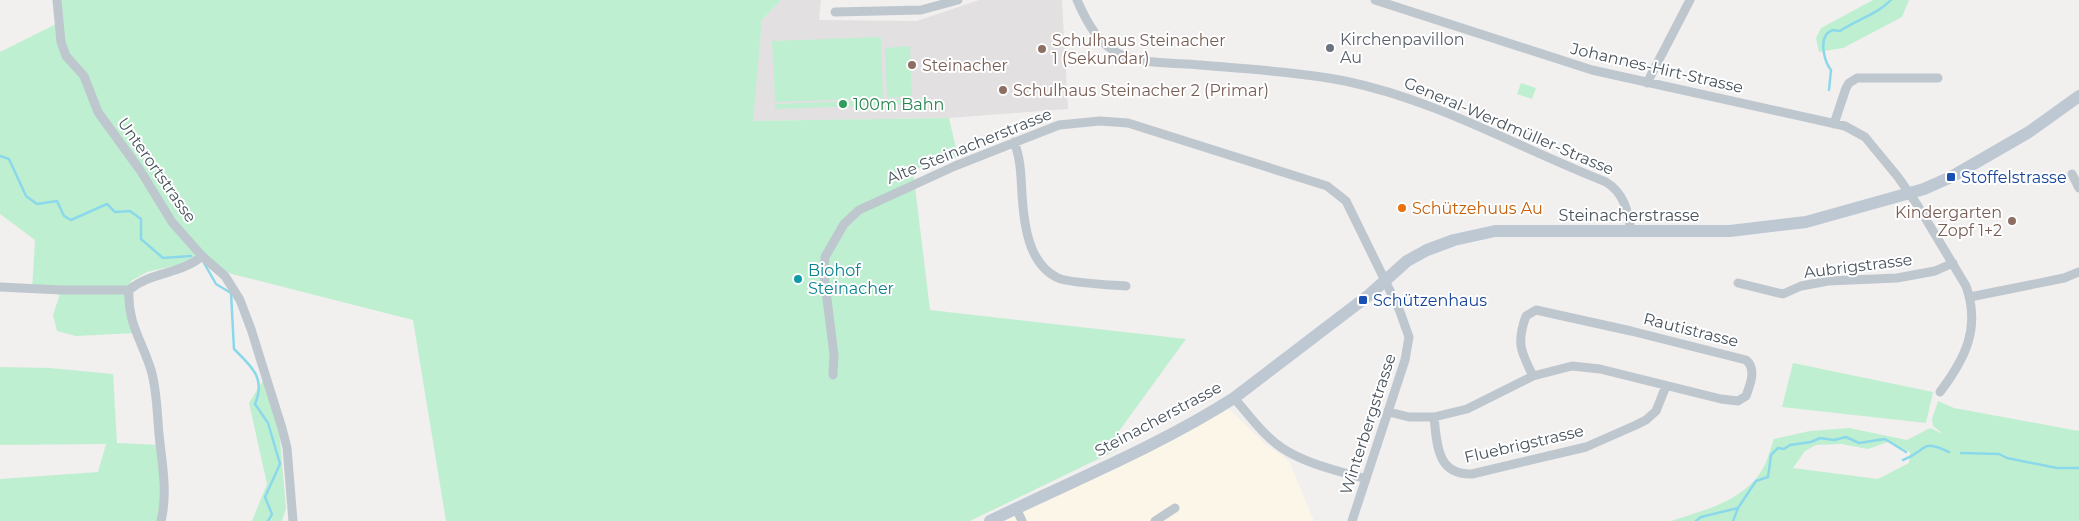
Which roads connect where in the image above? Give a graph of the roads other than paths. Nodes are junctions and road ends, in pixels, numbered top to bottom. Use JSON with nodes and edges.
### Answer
{"nodes":[{"id":1,"x":58,"y":0,"type":"edge"},
{"id":2,"x":958,"y":0,"type":"edge"},
{"id":3,"x":1076,"y":0,"type":"edge"},
{"id":4,"x":1375,"y":0,"type":"edge"},
{"id":5,"x":1690,"y":0,"type":"edge"},
{"id":6,"x":835,"y":12,"type":"dead end"},
{"id":7,"x":1938,"y":78,"type":"dead end"},
{"id":8,"x":1647,"y":84,"type":"junction"},
{"id":9,"x":2079,"y":96,"type":"edge"},
{"id":10,"x":1834,"y":124,"type":"junction"},
{"id":11,"x":1014,"y":142,"type":"junction"},
{"id":12,"x":2072,"y":174,"type":"dead end"},
{"id":13,"x":2079,"y":188,"type":"edge"},
{"id":14,"x":1909,"y":193,"type":"junction"},
{"id":15,"x":1631,"y":231,"type":"junction"},
{"id":16,"x":202,"y":256,"type":"junction"},
{"id":17,"x":1952,"y":263,"type":"junction"},
{"id":18,"x":2079,"y":272,"type":"edge"},
{"id":19,"x":1384,"y":281,"type":"junction"},
{"id":20,"x":1738,"y":282,"type":"dead end"},
{"id":21,"x":1126,"y":286,"type":"dead end"},
{"id":22,"x":0,"y":287,"type":"edge"},
{"id":23,"x":129,"y":290,"type":"junction"},
{"id":24,"x":1970,"y":297,"type":"junction"},
{"id":25,"x":832,"y":375,"type":"dead end"},
{"id":26,"x":1533,"y":376,"type":"junction"},
{"id":27,"x":1666,"y":386,"type":"junction"},
{"id":28,"x":1940,"y":392,"type":"dead end"},
{"id":29,"x":1234,"y":398,"type":"junction"},
{"id":30,"x":1389,"y":412,"type":"junction"},
{"id":31,"x":1434,"y":416,"type":"junction"},
{"id":32,"x":1366,"y":479,"type":"junction"},
{"id":33,"x":1016,"y":508,"type":"junction"},
{"id":34,"x":1175,"y":508,"type":"dead end"},
{"id":35,"x":161,"y":521,"type":"edge"},
{"id":36,"x":293,"y":521,"type":"edge"},
{"id":37,"x":990,"y":521,"type":"edge"},
{"id":38,"x":1022,"y":521,"type":"edge"},
{"id":39,"x":1155,"y":521,"type":"edge"},
{"id":40,"x":1352,"y":521,"type":"edge"}],
"edges":[{"from":1,"to":16,"type":"street","name":"Unterortstrasse"},
{"from":2,"to":6,"type":"street"},
{"from":3,"to":15,"type":"street","name":"General-Werdmüller-Strasse"},
{"from":4,"to":8,"type":"street","name":"Johannes-Hirt-Strasse"},
{"from":5,"to":8,"type":"street"},
{"from":7,"to":10,"type":"street"},
{"from":8,"to":10,"type":"street","name":"Johannes-Hirt-Strasse"},
{"from":9,"to":14,"type":"street","name":"Steinacherstrasse"},
{"from":10,"to":14,"type":"street","name":"Johannes-Hirt-Strasse"},
{"from":11,"to":19,"type":"street","name":"Alte Steinacherstrasse"},
{"from":11,"to":21,"type":"street"},
{"from":11,"to":25,"type":"street","name":"Alte Steinacherstrasse"},
{"from":12,"to":13,"type":"street"},
{"from":14,"to":15,"type":"street","name":"Steinacherstrasse"},
{"from":14,"to":17,"type":"street"},
{"from":15,"to":19,"type":"street","name":"Steinacherstrasse"},
{"from":16,"to":23,"type":"street"},
{"from":16,"to":36,"type":"street","name":"Unterortstrasse"},
{"from":17,"to":20,"type":"street","name":"Aubrigstrasse"},
{"from":17,"to":24,"type":"street"},
{"from":18,"to":24,"type":"street"},
{"from":19,"to":29,"type":"street","name":"Steinacherstrasse"},
{"from":19,"to":30,"type":"street","name":"Winterbergstrasse"},
{"from":22,"to":23,"type":"street"},
{"from":23,"to":35,"type":"street"},
{"from":24,"to":28,"type":"street"},
{"from":26,"to":27,"type":"street","name":"Rautistrasse"},
{"from":26,"to":27,"type":"street","name":"Rautistrasse"},
{"from":26,"to":31,"type":"street"},
{"from":27,"to":31,"type":"street","name":"Fluebrigstrasse"},
{"from":29,"to":32,"type":"street"},
{"from":29,"to":33,"type":"street","name":"Steinacherstrasse"},
{"from":30,"to":31,"type":"street"},
{"from":30,"to":32,"type":"street","name":"Winterbergstrasse"},
{"from":32,"to":40,"type":"street","name":"Winterbergstrasse"},
{"from":33,"to":37,"type":"street","name":"Steinacherstrasse"},
{"from":33,"to":38,"type":"street"},
{"from":34,"to":39,"type":"street"}]}
